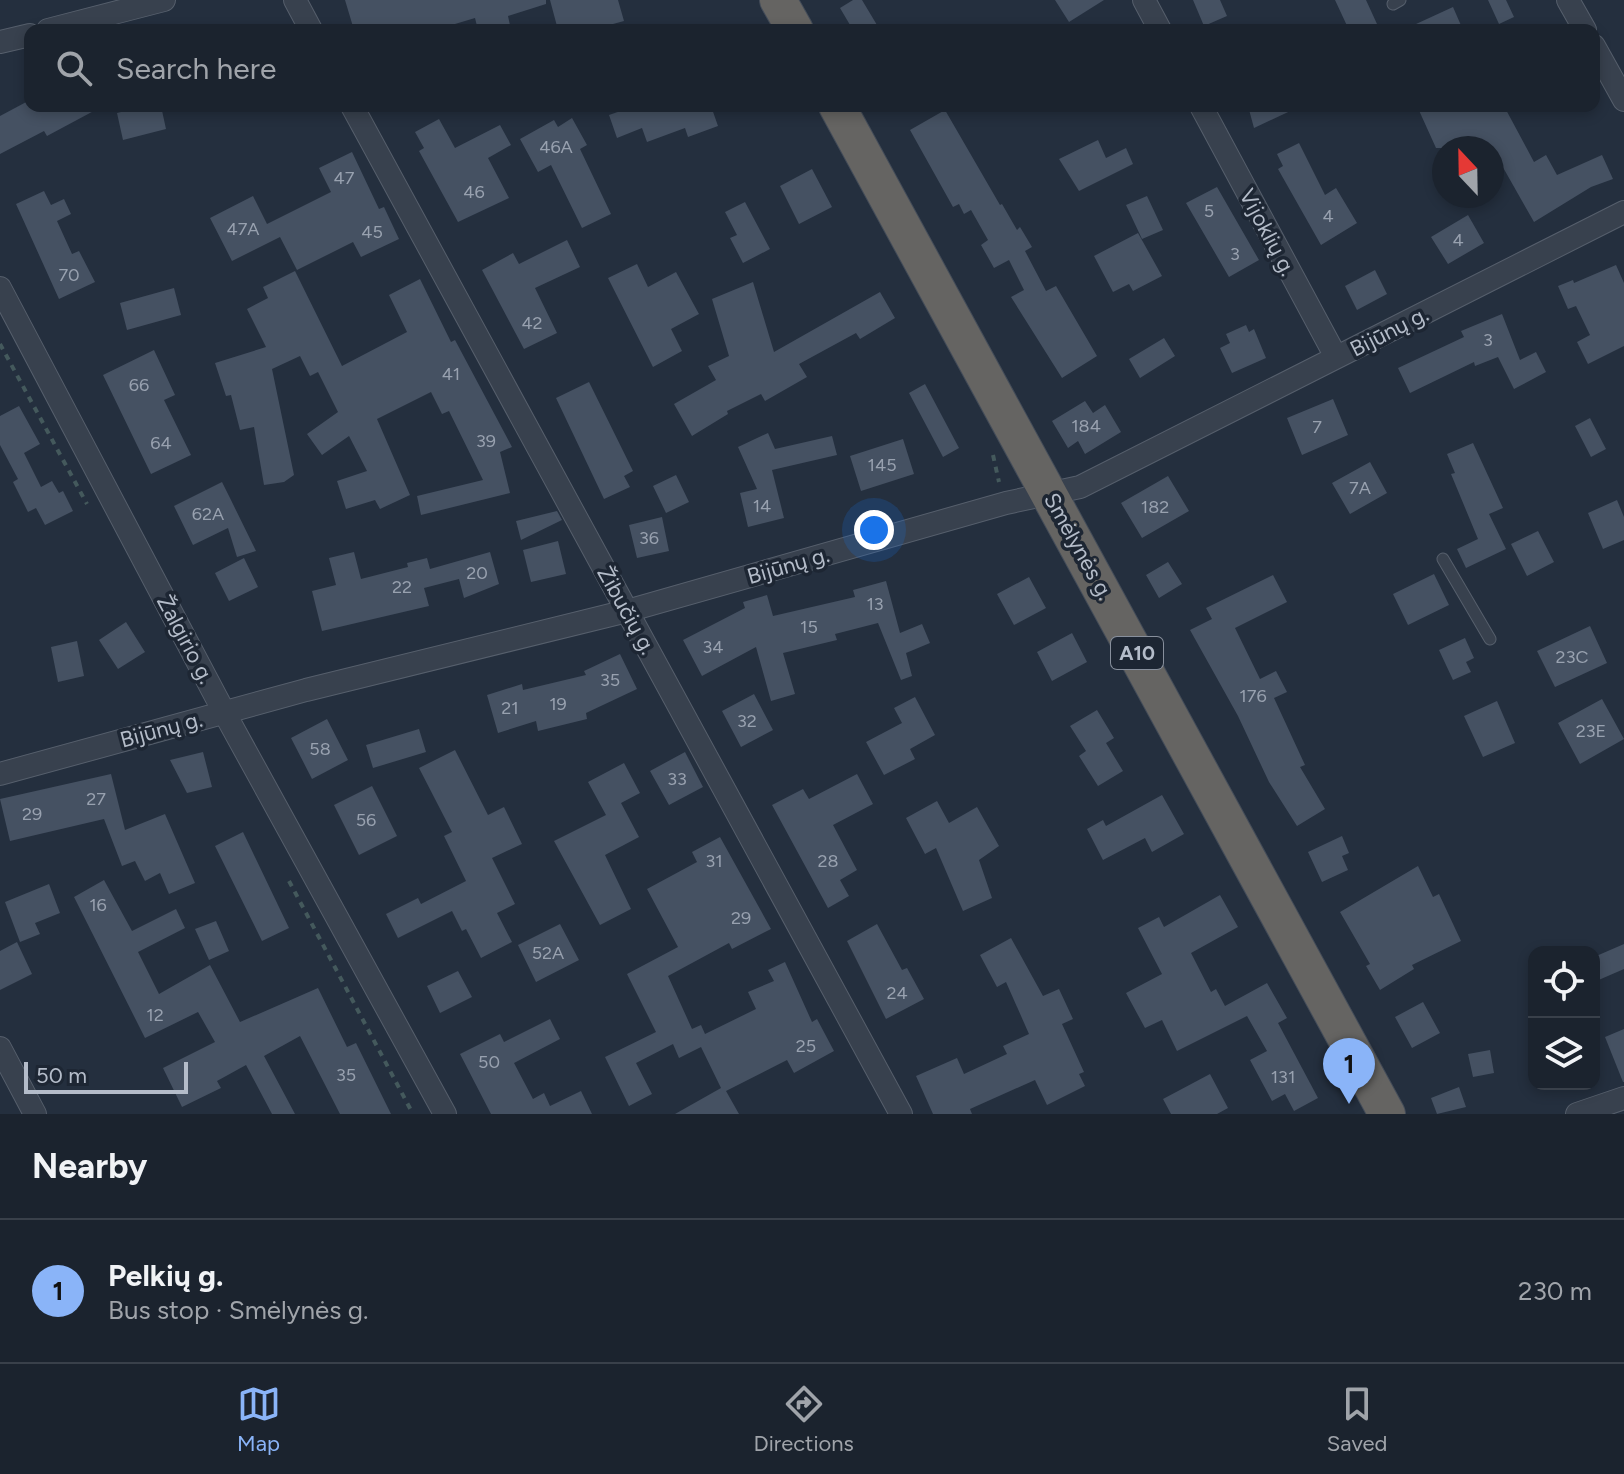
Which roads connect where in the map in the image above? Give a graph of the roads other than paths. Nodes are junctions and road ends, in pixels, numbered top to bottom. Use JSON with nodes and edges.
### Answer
{"nodes":[{"id":1,"x":164,"y":0,"type":"edge"},
{"id":2,"x":295,"y":0,"type":"edge"},
{"id":3,"x":778,"y":0,"type":"edge"},
{"id":4,"x":1144,"y":0,"type":"edge"},
{"id":5,"x":1568,"y":0,"type":"edge"},
{"id":6,"x":71,"y":24,"type":"edge"},
{"id":7,"x":308,"y":24,"type":"edge"},
{"id":8,"x":792,"y":24,"type":"edge"},
{"id":9,"x":1157,"y":24,"type":"edge"},
{"id":10,"x":1582,"y":24,"type":"edge"},
{"id":11,"x":24,"y":36,"type":"edge"},
{"id":12,"x":0,"y":42,"type":"edge"},
{"id":13,"x":1600,"y":57,"type":"edge"},
{"id":14,"x":1624,"y":100,"type":"edge"},
{"id":15,"x":355,"y":112,"type":"edge"},
{"id":16,"x":840,"y":112,"type":"edge"},
{"id":17,"x":1204,"y":112,"type":"edge"},
{"id":18,"x":1624,"y":212,"type":"edge"},
{"id":19,"x":0,"y":288,"type":"edge"},
{"id":20,"x":1336,"y":357,"type":"junction"},
{"id":21,"x":1051,"y":494,"type":"junction"},
{"id":22,"x":1443,"y":559,"type":"dead end"},
{"id":23,"x":627,"y":611,"type":"junction"},
{"id":24,"x":1490,"y":639,"type":"dead end"},
{"id":25,"x":224,"y":712,"type":"junction"},
{"id":26,"x":0,"y":774,"type":"edge"},
{"id":27,"x":0,"y":1048,"type":"edge"},
{"id":28,"x":1624,"y":1098,"type":"edge"},
{"id":29,"x":35,"y":1114,"type":"edge"},
{"id":30,"x":445,"y":1114,"type":"edge"},
{"id":31,"x":901,"y":1114,"type":"edge"},
{"id":32,"x":1387,"y":1114,"type":"edge"},
{"id":33,"x":1577,"y":1114,"type":"edge"}],
"edges":[{"from":1,"to":6,"type":"street"},
{"from":2,"to":7,"type":"street"},
{"from":3,"to":8,"type":"highway"},
{"from":4,"to":9,"type":"street"},
{"from":5,"to":10,"type":"street"},
{"from":11,"to":12,"type":"street"},
{"from":13,"to":14,"type":"street"},
{"from":15,"to":23,"type":"street","name":"Žibučių g."},
{"from":16,"to":21,"type":"highway","name":"Smėlynės g.","number":"A10"},
{"from":17,"to":20,"type":"street","name":"Vijoklių g."},
{"from":18,"to":20,"type":"street","name":"Bijūnų g."},
{"from":19,"to":25,"type":"street","name":"Žalgirio g."},
{"from":20,"to":21,"type":"street","name":"Bijūnų g."},
{"from":21,"to":23,"type":"street","name":"Bijūnų g."},
{"from":21,"to":32,"type":"highway","name":"Smėlynės g.","number":"A10"},
{"from":22,"to":24,"type":"lane"},
{"from":23,"to":25,"type":"street","name":"Bijūnų g."},
{"from":23,"to":31,"type":"street","name":"Žibučių g."},
{"from":25,"to":26,"type":"street","name":"Bijūnų g."},
{"from":25,"to":30,"type":"street","name":"Žalgirio g."},
{"from":27,"to":29,"type":"street"},
{"from":28,"to":33,"type":"street"}]}
